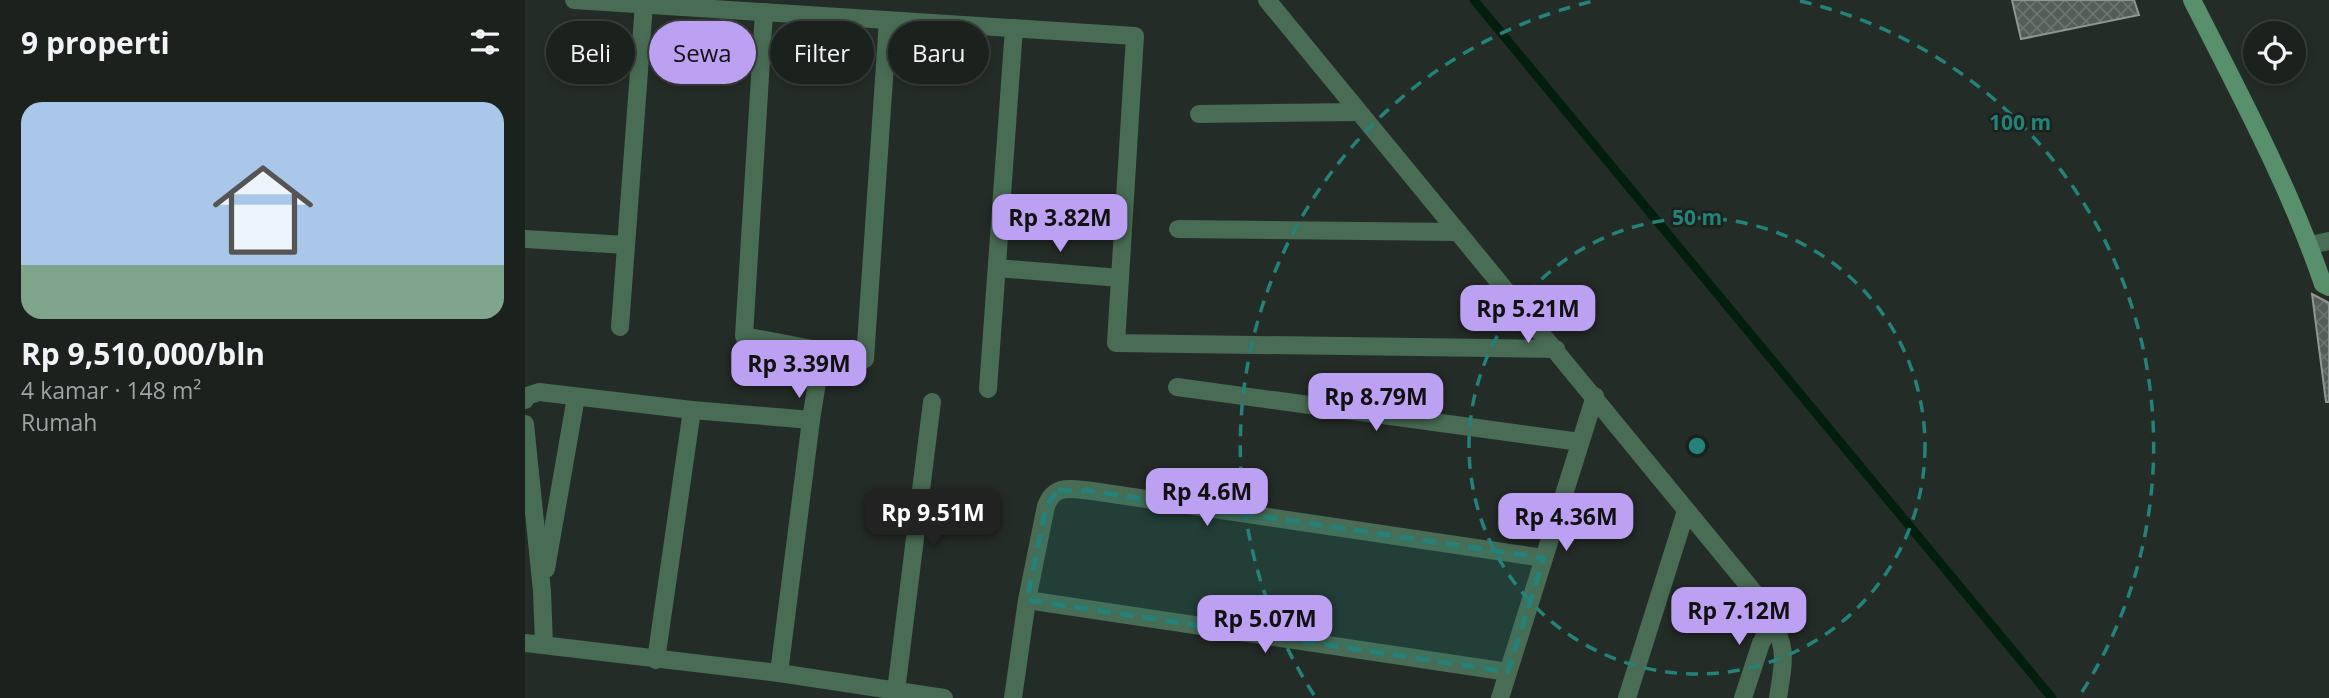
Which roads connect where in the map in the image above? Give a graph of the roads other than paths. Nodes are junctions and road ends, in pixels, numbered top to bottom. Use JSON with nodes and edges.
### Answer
{"nodes":[{"id":1,"x":574,"y":0,"type":"edge"},
{"id":2,"x":1266,"y":0,"type":"edge"},
{"id":3,"x":2192,"y":0,"type":"edge"},
{"id":4,"x":644,"y":4,"type":"junction"},
{"id":5,"x":764,"y":12,"type":"junction"},
{"id":6,"x":888,"y":20,"type":"junction"},
{"id":7,"x":1014,"y":28,"type":"junction"},
{"id":8,"x":1358,"y":112,"type":"junction"},
{"id":9,"x":1199,"y":114,"type":"dead end"},
{"id":10,"x":1178,"y":229,"type":"dead end"},
{"id":11,"x":1458,"y":232,"type":"junction"},
{"id":12,"x":525,"y":239,"type":"edge"},
{"id":13,"x":2329,"y":241,"type":"edge"},
{"id":14,"x":626,"y":245,"type":"junction"},
{"id":15,"x":2310,"y":245,"type":"junction"},
{"id":16,"x":997,"y":268,"type":"junction"},
{"id":17,"x":1120,"y":278,"type":"junction"},
{"id":18,"x":2329,"y":287,"type":"edge"},
{"id":19,"x":620,"y":327,"type":"dead end"},
{"id":20,"x":1556,"y":349,"type":"junction"},
{"id":21,"x":817,"y":382,"type":"dead end"},
{"id":22,"x":1177,"y":387,"type":"dead end"},
{"id":23,"x":988,"y":389,"type":"dead end"},
{"id":24,"x":1595,"y":396,"type":"junction"},
{"id":25,"x":576,"y":397,"type":"junction"},
{"id":26,"x":525,"y":400,"type":"edge"},
{"id":27,"x":932,"y":402,"type":"dead end"},
{"id":28,"x":692,"y":410,"type":"junction"},
{"id":29,"x":811,"y":421,"type":"junction"},
{"id":30,"x":525,"y":424,"type":"edge"},
{"id":31,"x":1580,"y":442,"type":"junction"},
{"id":32,"x":1686,"y":511,"type":"junction"},
{"id":33,"x":1544,"y":558,"type":"junction"},
{"id":34,"x":542,"y":591,"type":"junction"},
{"id":35,"x":1027,"y":600,"type":"junction"},
{"id":36,"x":1776,"y":626,"type":"junction"},
{"id":37,"x":525,"y":643,"type":"edge"},
{"id":38,"x":544,"y":645,"type":"junction"},
{"id":39,"x":656,"y":660,"type":"junction"},
{"id":40,"x":779,"y":673,"type":"junction"},
{"id":41,"x":1508,"y":673,"type":"junction"},
{"id":42,"x":896,"y":691,"type":"junction"},
{"id":43,"x":944,"y":698,"type":"edge"},
{"id":44,"x":1013,"y":698,"type":"edge"},
{"id":45,"x":1500,"y":698,"type":"edge"},
{"id":46,"x":1627,"y":698,"type":"edge"},
{"id":47,"x":1743,"y":698,"type":"edge"},
{"id":48,"x":1778,"y":698,"type":"edge"}],
"edges":[{"from":1,"to":4,"type":"street"},
{"from":2,"to":8,"type":"street"},
{"from":3,"to":15,"type":"street"},
{"from":4,"to":5,"type":"street"},
{"from":4,"to":14,"type":"street"},
{"from":5,"to":6,"type":"street"},
{"from":5,"to":6,"type":"street"},
{"from":6,"to":7,"type":"street"},
{"from":7,"to":16,"type":"street"},
{"from":7,"to":17,"type":"street"},
{"from":8,"to":9,"type":"street"},
{"from":8,"to":11,"type":"street"},
{"from":10,"to":11,"type":"street"},
{"from":11,"to":20,"type":"street"},
{"from":12,"to":14,"type":"street"},
{"from":13,"to":15,"type":"street"},
{"from":14,"to":19,"type":"street"},
{"from":15,"to":18,"type":"street"},
{"from":16,"to":17,"type":"street"},
{"from":16,"to":23,"type":"street"},
{"from":17,"to":20,"type":"street"},
{"from":20,"to":24,"type":"street"},
{"from":21,"to":29,"type":"street"},
{"from":22,"to":31,"type":"street"},
{"from":24,"to":31,"type":"street"},
{"from":24,"to":32,"type":"street"},
{"from":25,"to":26,"type":"street"},
{"from":25,"to":28,"type":"street"},
{"from":25,"to":34,"type":"street"},
{"from":27,"to":42,"type":"street"},
{"from":28,"to":29,"type":"street"},
{"from":28,"to":39,"type":"street"},
{"from":29,"to":40,"type":"street"},
{"from":30,"to":34,"type":"street"},
{"from":31,"to":33,"type":"street"},
{"from":32,"to":36,"type":"street"},
{"from":32,"to":46,"type":"street"},
{"from":33,"to":35,"type":"street"},
{"from":33,"to":41,"type":"street"},
{"from":34,"to":38,"type":"street"},
{"from":35,"to":41,"type":"street"},
{"from":35,"to":44,"type":"street"},
{"from":36,"to":47,"type":"street"},
{"from":36,"to":48,"type":"street"},
{"from":37,"to":38,"type":"street"},
{"from":38,"to":39,"type":"street"},
{"from":39,"to":40,"type":"street"},
{"from":40,"to":42,"type":"street"},
{"from":41,"to":45,"type":"street"},
{"from":42,"to":43,"type":"street"}]}
